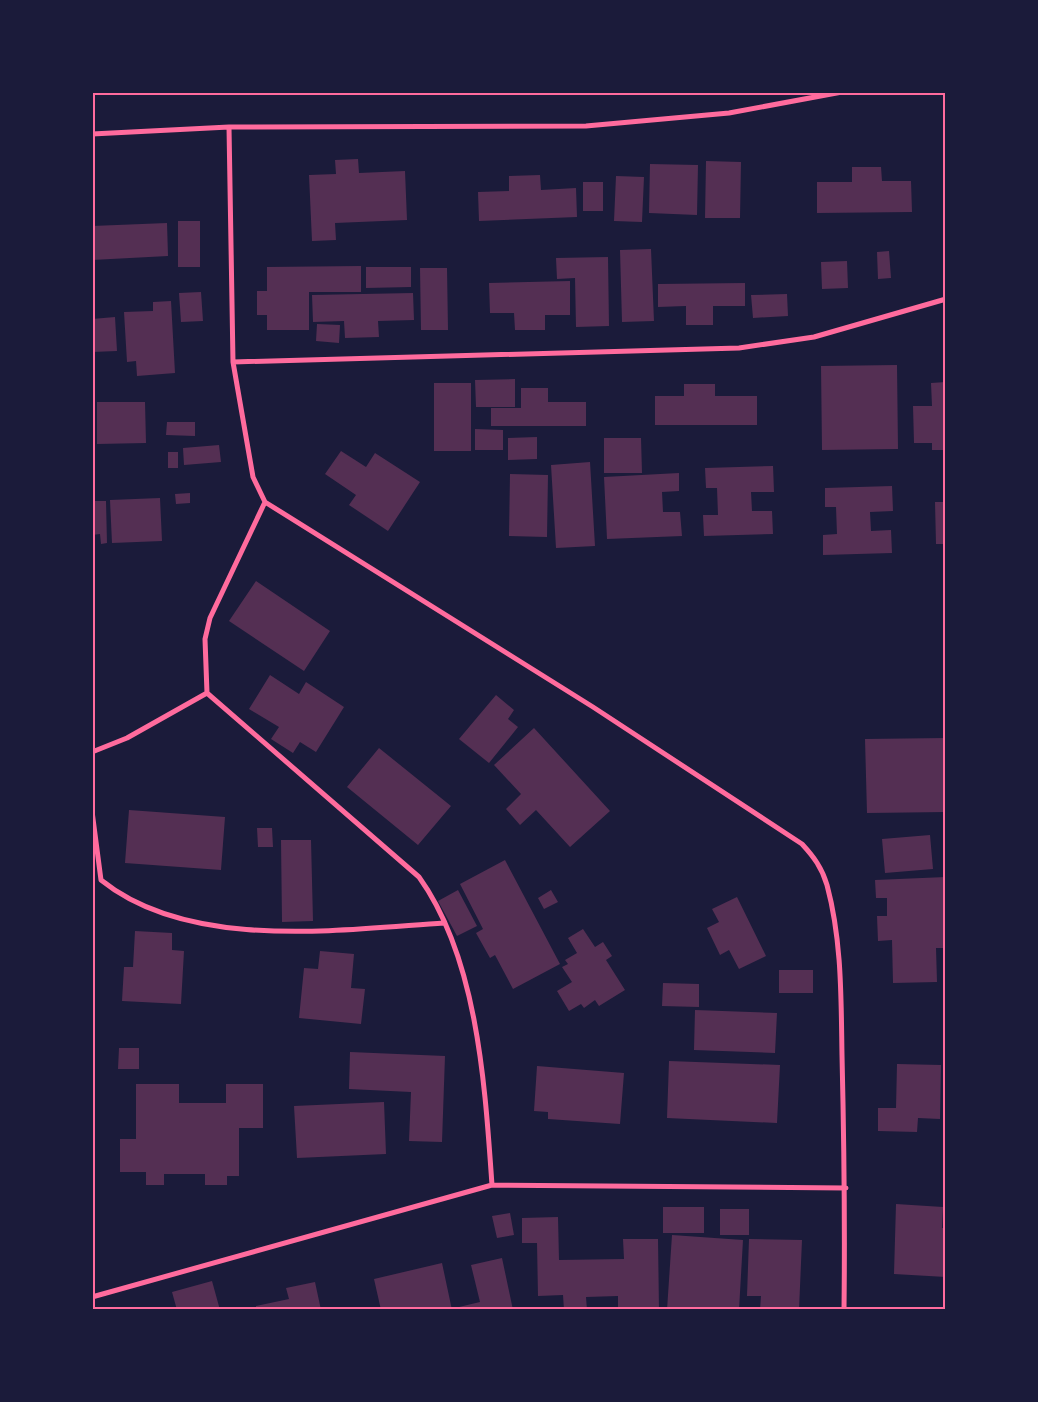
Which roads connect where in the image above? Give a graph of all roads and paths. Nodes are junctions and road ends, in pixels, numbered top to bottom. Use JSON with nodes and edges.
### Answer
{"nodes":[{"id":1,"x":842,"y":92,"type":"edge"},
{"id":2,"x":229,"y":127,"type":"junction"},
{"id":3,"x":92,"y":134,"type":"edge"},
{"id":4,"x":946,"y":299,"type":"edge"},
{"id":5,"x":233,"y":362,"type":"junction"},
{"id":6,"x":265,"y":502,"type":"junction"},
{"id":7,"x":207,"y":693,"type":"junction"},
{"id":8,"x":92,"y":752,"type":"edge"},
{"id":9,"x":92,"y":811,"type":"edge"},
{"id":10,"x":444,"y":923,"type":"junction"},
{"id":11,"x":492,"y":1185,"type":"junction"},
{"id":12,"x":846,"y":1188,"type":"junction"},
{"id":13,"x":92,"y":1297,"type":"edge"},
{"id":14,"x":844,"y":1310,"type":"edge"}],
"edges":[{"from":1,"to":2,"type":"street"},
{"from":2,"to":3,"type":"street"},
{"from":2,"to":5,"type":"street"},
{"from":4,"to":5,"type":"street"},
{"from":5,"to":6,"type":"street"},
{"from":6,"to":7,"type":"street"},
{"from":6,"to":12,"type":"street"},
{"from":7,"to":8,"type":"street"},
{"from":7,"to":10,"type":"street"},
{"from":9,"to":10,"type":"street"},
{"from":10,"to":11,"type":"street"},
{"from":11,"to":12,"type":"street"},
{"from":11,"to":13,"type":"street"},
{"from":12,"to":14,"type":"street"}]}
